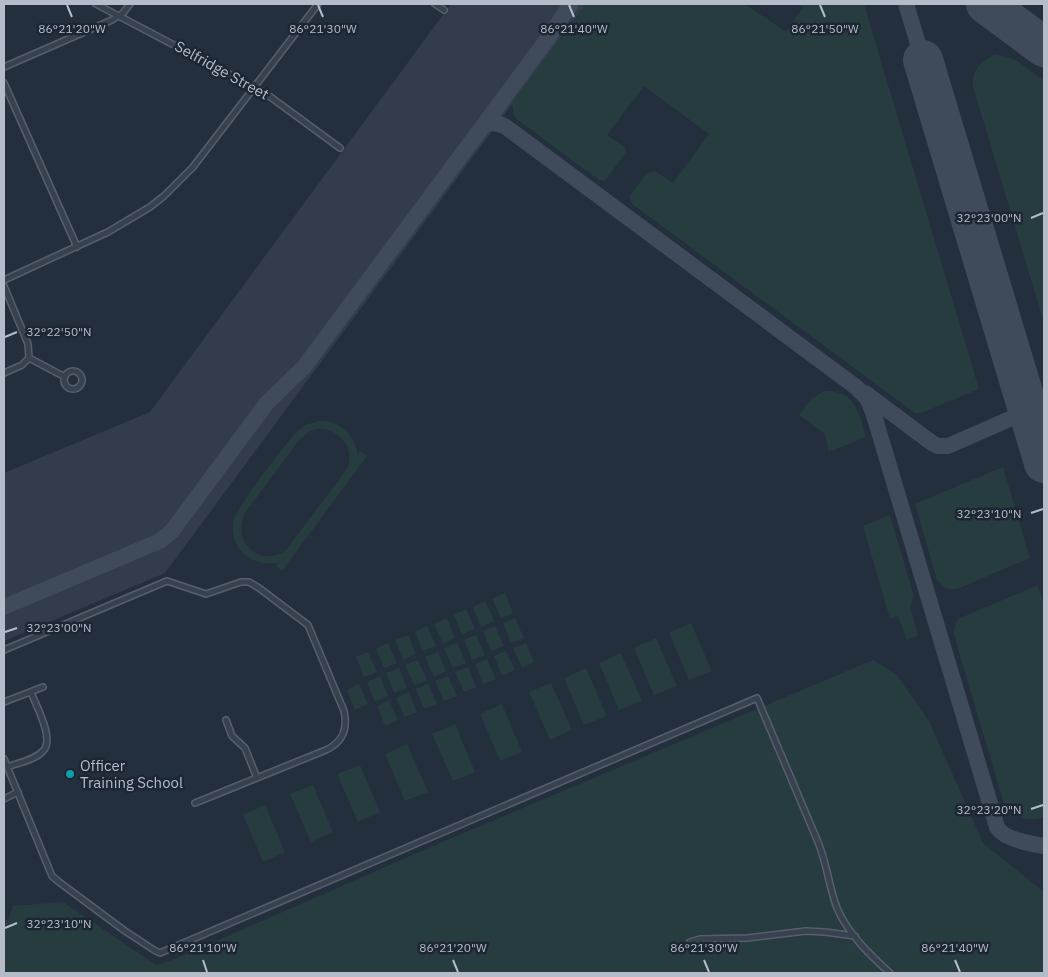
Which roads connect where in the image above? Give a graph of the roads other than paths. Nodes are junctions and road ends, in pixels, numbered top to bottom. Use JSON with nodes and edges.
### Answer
{"nodes":[{"id":1,"x":96,"y":4,"type":"edge"},
{"id":2,"x":130,"y":4,"type":"edge"},
{"id":3,"x":318,"y":4,"type":"edge"},
{"id":4,"x":435,"y":4,"type":"edge"},
{"id":5,"x":444,"y":10,"type":"dead end"},
{"id":6,"x":119,"y":16,"type":"junction"},
{"id":7,"x":4,"y":67,"type":"edge"},
{"id":8,"x":4,"y":83,"type":"edge"},
{"id":9,"x":255,"y":87,"type":"junction"},
{"id":10,"x":340,"y":148,"type":"dead end"},
{"id":11,"x":77,"y":247,"type":"junction"},
{"id":12,"x":4,"y":280,"type":"edge"},
{"id":13,"x":4,"y":286,"type":"edge"},
{"id":14,"x":28,"y":358,"type":"junction"},
{"id":15,"x":4,"y":373,"type":"edge"},
{"id":16,"x":64,"y":377,"type":"dead end"},
{"id":17,"x":4,"y":650,"type":"edge"},
{"id":18,"x":43,"y":687,"type":"dead end"},
{"id":19,"x":30,"y":692,"type":"junction"},
{"id":20,"x":4,"y":702,"type":"edge"},
{"id":21,"x":226,"y":720,"type":"dead end"},
{"id":22,"x":4,"y":759,"type":"edge"},
{"id":23,"x":7,"y":767,"type":"junction"},
{"id":24,"x":256,"y":778,"type":"junction"},
{"id":25,"x":18,"y":792,"type":"junction"},
{"id":26,"x":4,"y":799,"type":"edge"},
{"id":27,"x":195,"y":803,"type":"dead end"},
{"id":28,"x":855,"y":936,"type":"junction"},
{"id":29,"x":690,"y":942,"type":"dead end"},
{"id":30,"x":890,"y":973,"type":"edge"}],
"edges":[{"from":1,"to":6,"type":"street","name":"Selfridge Street"},
{"from":2,"to":6,"type":"street"},
{"from":3,"to":9,"type":"street"},
{"from":4,"to":5,"type":"street"},
{"from":6,"to":7,"type":"street"},
{"from":6,"to":9,"type":"street","name":"Selfridge Street"},
{"from":8,"to":11,"type":"street"},
{"from":9,"to":10,"type":"street","name":"Selfridge Street"},
{"from":9,"to":11,"type":"street"},
{"from":11,"to":12,"type":"street"},
{"from":13,"to":14,"type":"street"},
{"from":14,"to":15,"type":"street"},
{"from":14,"to":16,"type":"street"},
{"from":17,"to":24,"type":"street"},
{"from":18,"to":19,"type":"street"},
{"from":19,"to":20,"type":"street"},
{"from":19,"to":23,"type":"street"},
{"from":21,"to":24,"type":"street"},
{"from":22,"to":23,"type":"street"},
{"from":23,"to":25,"type":"street"},
{"from":24,"to":27,"type":"street"},
{"from":25,"to":26,"type":"street"},
{"from":25,"to":28,"type":"street"},
{"from":28,"to":29,"type":"street"},
{"from":28,"to":30,"type":"street"}]}
